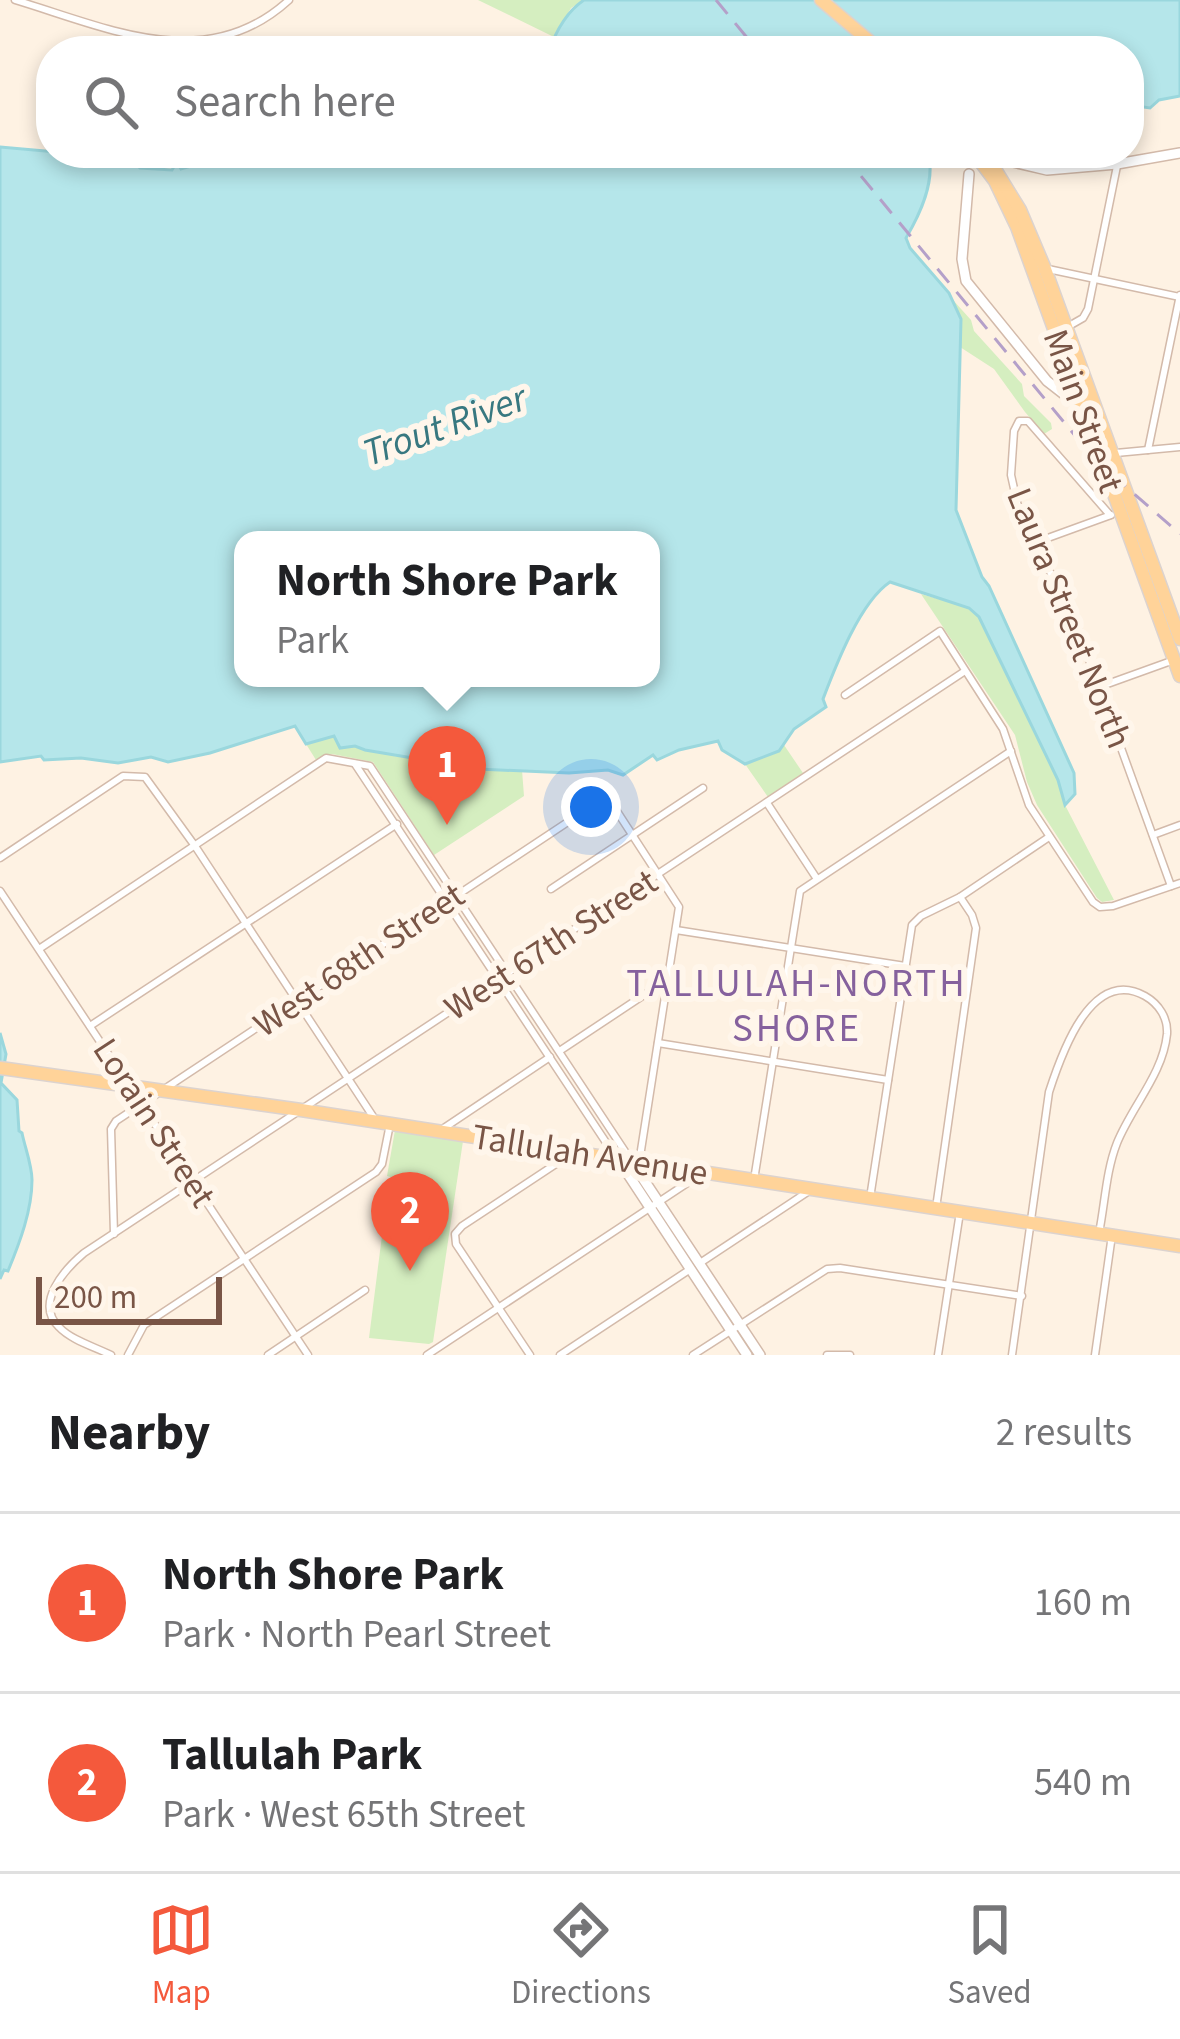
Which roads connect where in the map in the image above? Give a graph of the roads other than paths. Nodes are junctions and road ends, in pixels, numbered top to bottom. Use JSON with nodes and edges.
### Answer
{"nodes":[{"id":1,"x":15,"y":0,"type":"edge"},
{"id":2,"x":289,"y":0,"type":"edge"},
{"id":3,"x":809,"y":0,"type":"edge"},
{"id":4,"x":821,"y":0,"type":"edge"},
{"id":5,"x":140,"y":36,"type":"edge"},
{"id":6,"x":228,"y":36,"type":"edge"},
{"id":7,"x":851,"y":36,"type":"edge"},
{"id":8,"x":863,"y":36,"type":"edge"},
{"id":9,"x":1180,"y":153,"type":"edge"},
{"id":10,"x":1144,"y":159,"type":"edge"},
{"id":11,"x":988,"y":168,"type":"edge"},
{"id":12,"x":993,"y":168,"type":"edge"},
{"id":13,"x":1116,"y":168,"type":"edge"},
{"id":14,"x":969,"y":174,"type":"dead end"},
{"id":15,"x":998,"y":179,"type":"junction"},
{"id":16,"x":1045,"y":268,"type":"junction"},
{"id":17,"x":1094,"y":279,"type":"junction"},
{"id":18,"x":1180,"y":296,"type":"edge"},
{"id":19,"x":1061,"y":330,"type":"junction"},
{"id":20,"x":1085,"y":396,"type":"junction"},
{"id":21,"x":1180,"y":447,"type":"edge"},
{"id":22,"x":1148,"y":450,"type":"junction"},
{"id":23,"x":1112,"y":453,"type":"junction"},
{"id":24,"x":1115,"y":513,"type":"junction"},
{"id":25,"x":1034,"y":543,"type":"junction"},
{"id":26,"x":1141,"y":551,"type":"junction"},
{"id":27,"x":1180,"y":639,"type":"edge"},
{"id":28,"x":1177,"y":660,"type":"edge"},
{"id":29,"x":965,"y":671,"type":"junction"},
{"id":30,"x":1180,"y":676,"type":"edge"},
{"id":31,"x":1100,"y":687,"type":"junction"},
{"id":32,"x":845,"y":695,"type":"dead end"},
{"id":33,"x":1011,"y":751,"type":"junction"},
{"id":34,"x":703,"y":788,"type":"dead end"},
{"id":35,"x":766,"y":803,"type":"junction"},
{"id":36,"x":401,"y":821,"type":"junction"},
{"id":37,"x":1180,"y":825,"type":"edge"},
{"id":38,"x":632,"y":835,"type":"junction"},
{"id":39,"x":1153,"y":836,"type":"junction"},
{"id":40,"x":1050,"y":837,"type":"junction"},
{"id":41,"x":195,"y":846,"type":"junction"},
{"id":42,"x":0,"y":858,"type":"edge"},
{"id":43,"x":658,"y":874,"type":"junction"},
{"id":44,"x":817,"y":879,"type":"junction"},
{"id":45,"x":1176,"y":884,"type":"edge"},
{"id":46,"x":551,"y":889,"type":"dead end"},
{"id":47,"x":0,"y":891,"type":"edge"},
{"id":48,"x":457,"y":896,"type":"junction"},
{"id":49,"x":960,"y":897,"type":"junction"},
{"id":50,"x":447,"y":902,"type":"junction"},
{"id":51,"x":246,"y":924,"type":"junction"},
{"id":52,"x":676,"y":930,"type":"junction"},
{"id":53,"x":790,"y":948,"type":"junction"},
{"id":54,"x":39,"y":949,"type":"junction"},
{"id":55,"x":905,"y":966,"type":"junction"},
{"id":56,"x":508,"y":973,"type":"junction"},
{"id":57,"x":499,"y":979,"type":"junction"},
{"id":58,"x":668,"y":980,"type":"junction"},
{"id":59,"x":297,"y":1002,"type":"junction"},
{"id":60,"x":90,"y":1026,"type":"junction"},
{"id":61,"x":658,"y":1043,"type":"junction"},
{"id":62,"x":560,"y":1051,"type":"junction"},
{"id":63,"x":550,"y":1057,"type":"junction"},
{"id":64,"x":772,"y":1062,"type":"junction"},
{"id":65,"x":4,"y":1069,"type":"edge"},
{"id":66,"x":348,"y":1079,"type":"junction"},
{"id":67,"x":888,"y":1080,"type":"junction"},
{"id":68,"x":128,"y":1084,"type":"junction"},
{"id":69,"x":164,"y":1089,"type":"junction"},
{"id":70,"x":142,"y":1104,"type":"junction"},
{"id":71,"x":301,"y":1109,"type":"junction"},
{"id":72,"x":383,"y":1123,"type":"junction"},
{"id":73,"x":439,"y":1132,"type":"junction"},
{"id":74,"x":574,"y":1152,"type":"junction"},
{"id":75,"x":630,"y":1162,"type":"junction"},
{"id":76,"x":704,"y":1172,"type":"junction"},
{"id":77,"x":754,"y":1180,"type":"junction"},
{"id":78,"x":193,"y":1181,"type":"junction"},
{"id":79,"x":812,"y":1189,"type":"junction"},
{"id":80,"x":869,"y":1198,"type":"junction"},
{"id":81,"x":654,"y":1205,"type":"junction"},
{"id":82,"x":936,"y":1208,"type":"junction"},
{"id":83,"x":960,"y":1212,"type":"junction"},
{"id":84,"x":1033,"y":1223,"type":"junction"},
{"id":85,"x":114,"y":1234,"type":"junction"},
{"id":86,"x":1106,"y":1234,"type":"junction"},
{"id":87,"x":1180,"y":1246,"type":"edge"},
{"id":88,"x":244,"y":1259,"type":"junction"},
{"id":89,"x":695,"y":1266,"type":"junction"},
{"id":90,"x":949,"y":1285,"type":"junction"},
{"id":91,"x":365,"y":1290,"type":"dead end"},
{"id":92,"x":1022,"y":1296,"type":"junction"},
{"id":93,"x":499,"y":1307,"type":"junction"},
{"id":94,"x":735,"y":1327,"type":"junction"},
{"id":95,"x":296,"y":1336,"type":"junction"},
{"id":96,"x":111,"y":1355,"type":"edge"},
{"id":97,"x":128,"y":1355,"type":"edge"},
{"id":98,"x":268,"y":1355,"type":"edge"},
{"id":99,"x":308,"y":1355,"type":"edge"},
{"id":100,"x":428,"y":1355,"type":"edge"},
{"id":101,"x":530,"y":1355,"type":"edge"},
{"id":102,"x":560,"y":1355,"type":"edge"},
{"id":103,"x":693,"y":1355,"type":"edge"},
{"id":104,"x":747,"y":1355,"type":"edge"},
{"id":105,"x":760,"y":1355,"type":"edge"},
{"id":106,"x":827,"y":1355,"type":"edge"},
{"id":107,"x":850,"y":1355,"type":"edge"},
{"id":108,"x":938,"y":1355,"type":"edge"},
{"id":109,"x":1012,"y":1355,"type":"edge"},
{"id":110,"x":1095,"y":1355,"type":"edge"}],
"edges":[{"from":1,"to":5,"type":"street"},
{"from":2,"to":6,"type":"street"},
{"from":3,"to":7,"type":"main road"},
{"from":4,"to":8,"type":"main road"},
{"from":9,"to":10,"type":"street"},
{"from":11,"to":15,"type":"main road","name":"Main Street"},
{"from":12,"to":15,"type":"main road","name":"Main Street"},
{"from":13,"to":17,"type":"street"},
{"from":14,"to":20,"type":"street"},
{"from":15,"to":16,"type":"main road","name":"Main Street"},
{"from":15,"to":19,"type":"main road","name":"Main Street"},
{"from":16,"to":17,"type":"street"},
{"from":16,"to":19,"type":"main road","name":"Main Street"},
{"from":17,"to":18,"type":"street"},
{"from":17,"to":19,"type":"street"},
{"from":18,"to":22,"type":"street"},
{"from":19,"to":20,"type":"main road","name":"Main Street"},
{"from":20,"to":23,"type":"main road","name":"Main Street"},
{"from":20,"to":24,"type":"main road","name":"Main Street"},
{"from":21,"to":22,"type":"street"},
{"from":22,"to":23,"type":"street"},
{"from":23,"to":26,"type":"main road","name":"Main Street"},
{"from":24,"to":25,"type":"street"},
{"from":24,"to":25,"type":"street","name":"Laura Street North"},
{"from":24,"to":26,"type":"main road","name":"Main Street"},
{"from":25,"to":31,"type":"street","name":"Laura Street North"},
{"from":26,"to":27,"type":"main road","name":"Main Street"},
{"from":26,"to":28,"type":"main road","name":"Main Street"},
{"from":28,"to":30,"type":"main road"},
{"from":28,"to":31,"type":"street"},
{"from":29,"to":32,"type":"street"},
{"from":29,"to":33,"type":"street"},
{"from":29,"to":35,"type":"street","name":"West 67th Street"},
{"from":31,"to":39,"type":"street","name":"Laura Street North"},
{"from":33,"to":40,"type":"street"},
{"from":33,"to":44,"type":"street"},
{"from":34,"to":38,"type":"street"},
{"from":35,"to":43,"type":"street","name":"West 67th Street"},
{"from":35,"to":44,"type":"street"},
{"from":36,"to":41,"type":"street"},
{"from":36,"to":48,"type":"street"},
{"from":36,"to":50,"type":"street"},
{"from":36,"to":51,"type":"street"},
{"from":37,"to":39,"type":"street"},
{"from":38,"to":43,"type":"street"},
{"from":38,"to":46,"type":"street"},
{"from":38,"to":48,"type":"street","name":"West 68th Street"},
{"from":39,"to":45,"type":"street","name":"Laura Street North"},
{"from":40,"to":45,"type":"street"},
{"from":40,"to":49,"type":"street"},
{"from":41,"to":42,"type":"street"},
{"from":41,"to":51,"type":"street"},
{"from":41,"to":54,"type":"street"},
{"from":43,"to":52,"type":"street"},
{"from":43,"to":56,"type":"street","name":"West 67th Street"},
{"from":44,"to":53,"type":"street"},
{"from":47,"to":54,"type":"street","name":"Lorain Street"},
{"from":48,"to":50,"type":"street","name":"West 68th Street"},
{"from":48,"to":56,"type":"street"},
{"from":49,"to":55,"type":"street"},
{"from":49,"to":82,"type":"street"},
{"from":50,"to":57,"type":"street"},
{"from":50,"to":59,"type":"street","name":"West 68th Street"},
{"from":51,"to":59,"type":"street"},
{"from":51,"to":60,"type":"street"},
{"from":52,"to":53,"type":"street"},
{"from":52,"to":58,"type":"street"},
{"from":53,"to":55,"type":"street"},
{"from":53,"to":64,"type":"street"},
{"from":54,"to":60,"type":"street","name":"Lorain Street"},
{"from":55,"to":67,"type":"street"},
{"from":56,"to":57,"type":"street","name":"West 67th Street"},
{"from":56,"to":62,"type":"street"},
{"from":57,"to":63,"type":"street"},
{"from":57,"to":66,"type":"street","name":"West 67th Street"},
{"from":58,"to":61,"type":"street"},
{"from":58,"to":62,"type":"street"},
{"from":59,"to":66,"type":"street"},
{"from":59,"to":69,"type":"street","name":"West 68th Street"},
{"from":60,"to":68,"type":"street","name":"Lorain Street"},
{"from":61,"to":64,"type":"street"},
{"from":61,"to":75,"type":"street"},
{"from":62,"to":63,"type":"street"},
{"from":62,"to":75,"type":"street"},
{"from":63,"to":73,"type":"street"},
{"from":63,"to":75,"type":"street"},
{"from":64,"to":67,"type":"street"},
{"from":64,"to":77,"type":"street"},
{"from":65,"to":68,"type":"main road","name":"Tallulah Avenue"},
{"from":66,"to":71,"type":"street","name":"West 67th Street"},
{"from":66,"to":72,"type":"street"},
{"from":67,"to":80,"type":"street"},
{"from":68,"to":69,"type":"main road","name":"Tallulah Avenue"},
{"from":68,"to":70,"type":"street","name":"Lorain Street"},
{"from":69,"to":70,"type":"street","name":"West 68th Street"},
{"from":69,"to":71,"type":"main road","name":"Tallulah Avenue"},
{"from":70,"to":78,"type":"street","name":"Lorain Street"},
{"from":70,"to":85,"type":"street","name":"West 68th Street"},
{"from":71,"to":72,"type":"main road","name":"Tallulah Avenue"},
{"from":71,"to":78,"type":"street","name":"West 67th Street"},
{"from":72,"to":73,"type":"main road","name":"Tallulah Avenue"},
{"from":72,"to":88,"type":"street"},
{"from":73,"to":74,"type":"main road","name":"Tallulah Avenue"},
{"from":74,"to":75,"type":"main road","name":"Tallulah Avenue"},
{"from":74,"to":93,"type":"street"},
{"from":75,"to":76,"type":"main road","name":"Tallulah Avenue"},
{"from":75,"to":81,"type":"street"},
{"from":76,"to":77,"type":"main road","name":"Tallulah Avenue"},
{"from":76,"to":81,"type":"street"},
{"from":77,"to":79,"type":"main road","name":"Tallulah Avenue"},
{"from":78,"to":85,"type":"street","name":"West 67th Street"},
{"from":78,"to":88,"type":"street","name":"Lorain Street"},
{"from":79,"to":80,"type":"main road","name":"Tallulah Avenue"},
{"from":79,"to":89,"type":"street"},
{"from":80,"to":82,"type":"main road","name":"Tallulah Avenue"},
{"from":81,"to":89,"type":"street"},
{"from":81,"to":93,"type":"street"},
{"from":82,"to":83,"type":"main road","name":"Tallulah Avenue"},
{"from":83,"to":84,"type":"main road","name":"Tallulah Avenue"},
{"from":83,"to":90,"type":"street"},
{"from":84,"to":86,"type":"main road","name":"Tallulah Avenue"},
{"from":84,"to":86,"type":"street"},
{"from":84,"to":92,"type":"street"},
{"from":85,"to":96,"type":"street","name":"West 67th Street"},
{"from":86,"to":87,"type":"main road","name":"Tallulah Avenue"},
{"from":86,"to":110,"type":"street"},
{"from":88,"to":95,"type":"street","name":"Lorain Street"},
{"from":88,"to":97,"type":"street"},
{"from":89,"to":94,"type":"street"},
{"from":89,"to":102,"type":"street"},
{"from":90,"to":92,"type":"street"},
{"from":90,"to":94,"type":"street"},
{"from":90,"to":108,"type":"street"},
{"from":91,"to":95,"type":"street"},
{"from":92,"to":109,"type":"street"},
{"from":93,"to":100,"type":"street"},
{"from":93,"to":101,"type":"street"},
{"from":94,"to":103,"type":"street"},
{"from":94,"to":104,"type":"street"},
{"from":94,"to":105,"type":"street"},
{"from":95,"to":98,"type":"street"},
{"from":95,"to":99,"type":"street","name":"Lorain Street"},
{"from":106,"to":107,"type":"street"}]}
